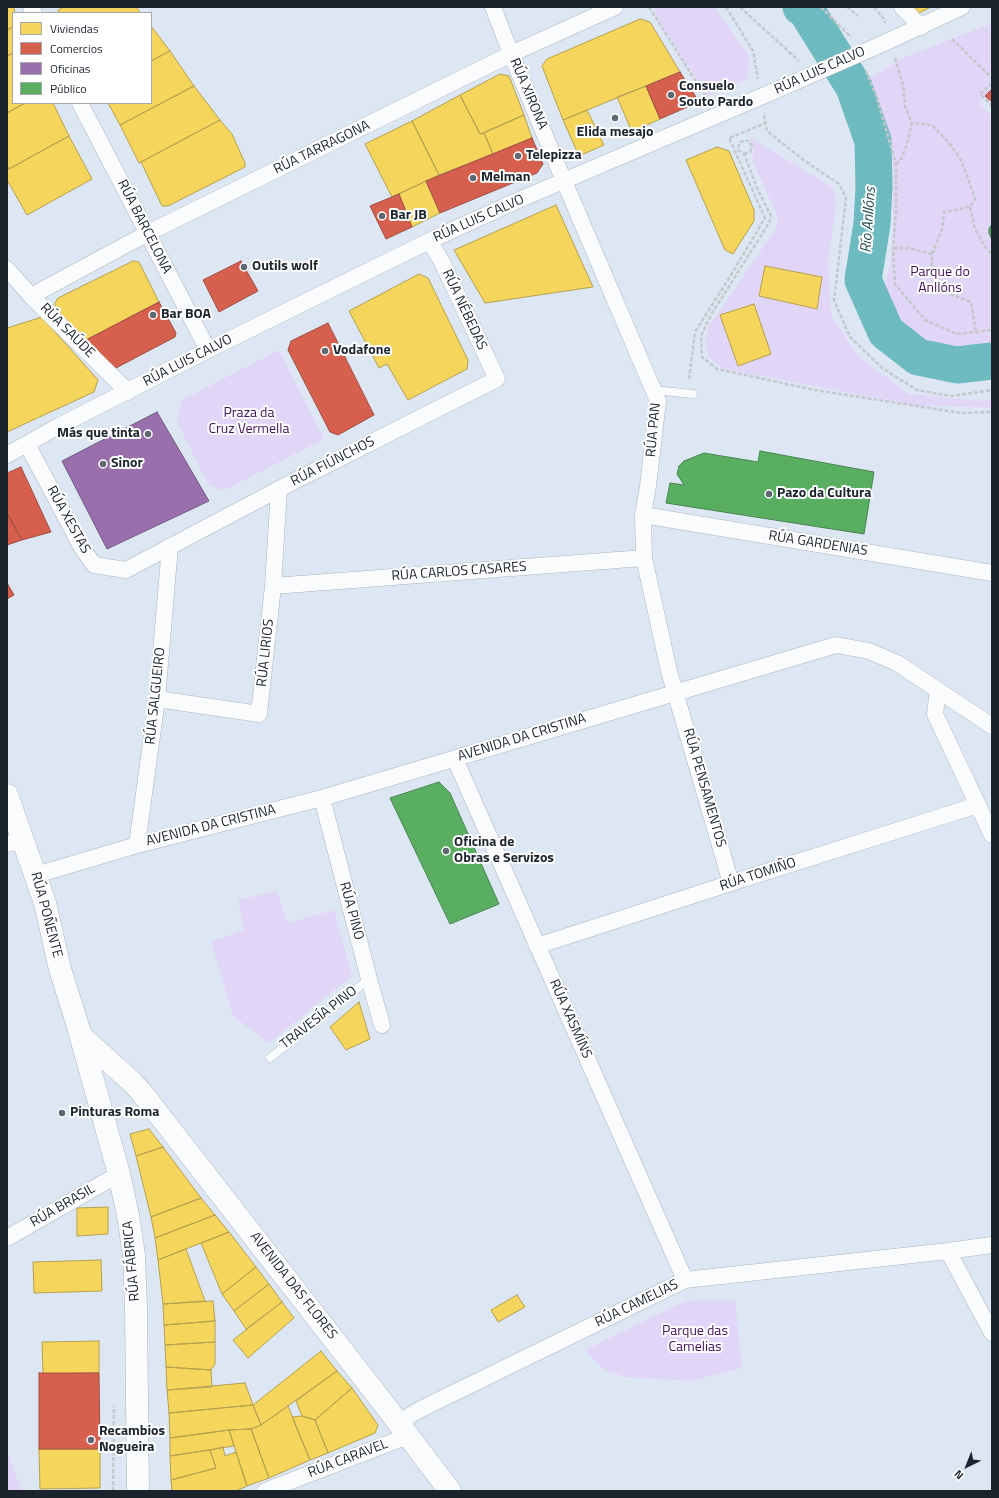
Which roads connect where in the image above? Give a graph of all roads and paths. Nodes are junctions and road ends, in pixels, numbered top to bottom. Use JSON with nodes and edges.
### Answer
{"nodes":[{"id":1,"x":493,"y":7,"type":"edge"},
{"id":2,"x":616,"y":7,"type":"edge"},
{"id":3,"x":649,"y":7,"type":"edge"},
{"id":4,"x":726,"y":7,"type":"edge"},
{"id":5,"x":740,"y":7,"type":"edge"},
{"id":6,"x":846,"y":7,"type":"edge"},
{"id":7,"x":874,"y":7,"type":"edge"},
{"id":8,"x":902,"y":7,"type":"edge"},
{"id":9,"x":962,"y":7,"type":"edge"},
{"id":10,"x":858,"y":16,"type":"dead end"},
{"id":11,"x":921,"y":27,"type":"junction"},
{"id":12,"x":952,"y":39,"type":"dead end"},
{"id":13,"x":886,"y":42,"type":"junction"},
{"id":14,"x":511,"y":54,"type":"junction"},
{"id":15,"x":802,"y":63,"type":"dead end"},
{"id":16,"x":758,"y":78,"type":"junction"},
{"id":17,"x":992,"y":78,"type":"edge"},
{"id":18,"x":751,"y":82,"type":"dead end"},
{"id":19,"x":992,"y":83,"type":"edge"},
{"id":20,"x":767,"y":94,"type":"junction"},
{"id":21,"x":876,"y":95,"type":"dead end"},
{"id":22,"x":708,"y":101,"type":"dead end"},
{"id":23,"x":81,"y":104,"type":"edge"},
{"id":24,"x":992,"y":106,"type":"edge"},
{"id":25,"x":766,"y":123,"type":"junction"},
{"id":26,"x":912,"y":123,"type":"junction"},
{"id":27,"x":740,"y":134,"type":"junction"},
{"id":28,"x":743,"y":140,"type":"junction"},
{"id":29,"x":744,"y":154,"type":"junction"},
{"id":30,"x":896,"y":164,"type":"junction"},
{"id":31,"x":564,"y":181,"type":"junction"},
{"id":32,"x":970,"y":207,"type":"junction"},
{"id":33,"x":148,"y":233,"type":"junction"},
{"id":34,"x":429,"y":241,"type":"junction"},
{"id":35,"x":893,"y":248,"type":"junction"},
{"id":36,"x":992,"y":253,"type":"edge"},
{"id":37,"x":932,"y":254,"type":"junction"},
{"id":38,"x":7,"y":269,"type":"edge"},
{"id":39,"x":31,"y":296,"type":"junction"},
{"id":40,"x":992,"y":330,"type":"edge"},
{"id":41,"x":976,"y":332,"type":"junction"},
{"id":42,"x":208,"y":350,"type":"junction"},
{"id":43,"x":497,"y":379,"type":"joint"},
{"id":44,"x":654,"y":390,"type":"junction"},
{"id":45,"x":992,"y":390,"type":"edge"},
{"id":46,"x":128,"y":392,"type":"junction"},
{"id":47,"x":689,"y":394,"type":"joint"},
{"id":48,"x":992,"y":412,"type":"edge"},
{"id":49,"x":28,"y":444,"type":"junction"},
{"id":50,"x":7,"y":454,"type":"edge"},
{"id":51,"x":279,"y":489,"type":"junction"},
{"id":52,"x":643,"y":515,"type":"junction"},
{"id":53,"x":170,"y":546,"type":"junction"},
{"id":54,"x":644,"y":558,"type":"junction"},
{"id":55,"x":992,"y":573,"type":"edge"},
{"id":56,"x":273,"y":586,"type":"junction"},
{"id":57,"x":938,"y":690,"type":"junction"},
{"id":58,"x":676,"y":693,"type":"junction"},
{"id":59,"x":157,"y":699,"type":"junction"},
{"id":60,"x":992,"y":726,"type":"edge"},
{"id":61,"x":455,"y":759,"type":"junction"},
{"id":62,"x":7,"y":795,"type":"edge"},
{"id":63,"x":322,"y":798,"type":"junction"},
{"id":64,"x":978,"y":805,"type":"junction"},
{"id":65,"x":992,"y":835,"type":"edge"},
{"id":66,"x":15,"y":842,"type":"edge"},
{"id":67,"x":137,"y":845,"type":"junction"},
{"id":68,"x":36,"y":875,"type":"junction"},
{"id":69,"x":732,"y":883,"type":"junction"},
{"id":70,"x":537,"y":946,"type":"junction"},
{"id":71,"x":369,"y":979,"type":"junction"},
{"id":72,"x":382,"y":1025,"type":"dead end"},
{"id":73,"x":81,"y":1036,"type":"junction"},
{"id":74,"x":270,"y":1058,"type":"dead end"},
{"id":75,"x":134,"y":1083,"type":"junction"},
{"id":76,"x":98,"y":1101,"type":"junction"},
{"id":77,"x":119,"y":1174,"type":"junction"},
{"id":78,"x":7,"y":1238,"type":"edge"},
{"id":79,"x":992,"y":1245,"type":"edge"},
{"id":80,"x":948,"y":1251,"type":"junction"},
{"id":81,"x":685,"y":1280,"type":"junction"},
{"id":82,"x":992,"y":1333,"type":"edge"},
{"id":83,"x":403,"y":1429,"type":"junction"},
{"id":84,"x":282,"y":1488,"type":"edge"},
{"id":85,"x":138,"y":1491,"type":"edge"},
{"id":86,"x":265,"y":1491,"type":"edge"},
{"id":87,"x":450,"y":1491,"type":"edge"}],
"edges":[{"from":1,"to":14,"type":"street","name":"RÚA XIRONA"},
{"from":2,"to":14,"type":"street","name":"RÚA TARRAGONA"},
{"from":3,"to":22,"type":"path"},
{"from":4,"to":16,"type":"path"},
{"from":5,"to":15,"type":"path"},
{"from":6,"to":10,"type":"path"},
{"from":7,"to":13,"type":"path"},
{"from":8,"to":11,"type":"street"},
{"from":9,"to":11,"type":"street","name":"RÚA LUIS CALVO"},
{"from":11,"to":13,"type":"street","name":"RÚA LUIS CALVO"},
{"from":12,"to":17,"type":"path"},
{"from":13,"to":20,"type":"street","name":"RÚA LUIS CALVO","bridge":true},
{"from":13,"to":26,"type":"path"},
{"from":14,"to":31,"type":"street","name":"RÚA XIRONA"},
{"from":14,"to":33,"type":"street","name":"RÚA TARRAGONA"},
{"from":16,"to":18,"type":"path"},
{"from":16,"to":20,"type":"path"},
{"from":19,"to":24,"type":"path"},
{"from":20,"to":25,"type":"path"},
{"from":20,"to":31,"type":"street","name":"RÚA LUIS CALVO"},
{"from":21,"to":30,"type":"path"},
{"from":23,"to":33,"type":"street","name":"RÚA BARCELONA"},
{"from":25,"to":27,"type":"path"},
{"from":25,"to":45,"type":"path"},
{"from":26,"to":30,"type":"path"},
{"from":26,"to":32,"type":"path"},
{"from":27,"to":28,"type":"path"},
{"from":27,"to":47,"type":"path"},
{"from":28,"to":29,"type":"path"},
{"from":28,"to":29,"type":"path"},
{"from":29,"to":48,"type":"path"},
{"from":30,"to":35,"type":"path"},
{"from":31,"to":34,"type":"street","name":"RÚA LUIS CALVO"},
{"from":31,"to":44,"type":"street","name":"RÚA PAN"},
{"from":32,"to":36,"type":"path"},
{"from":32,"to":37,"type":"path"},
{"from":33,"to":39,"type":"street","name":"RÚA TARRAGONA"},
{"from":33,"to":42,"type":"street","name":"RÚA BARCELONA"},
{"from":34,"to":42,"type":"street","name":"RÚA LUIS CALVO"},
{"from":34,"to":43,"type":"street","name":"RÚA NÉBEDAS"},
{"from":35,"to":37,"type":"path"},
{"from":35,"to":41,"type":"path"},
{"from":37,"to":41,"type":"path"},
{"from":38,"to":39,"type":"street","name":"RÚA SAÚDE"},
{"from":39,"to":46,"type":"street","name":"RÚA SAÚDE"},
{"from":40,"to":41,"type":"path"},
{"from":42,"to":46,"type":"street","name":"RÚA LUIS CALVO"},
{"from":43,"to":51,"type":"street","name":"RÚA FIÚNCHOS"},
{"from":44,"to":47,"type":"lane"},
{"from":44,"to":52,"type":"street","name":"RÚA PAN"},
{"from":46,"to":49,"type":"street","name":"RÚA LUIS CALVO"},
{"from":49,"to":50,"type":"street","name":"RÚA LUIS CALVO"},
{"from":49,"to":53,"type":"street","name":"RÚA XESTAS"},
{"from":51,"to":53,"type":"street","name":"RÚA FIÚNCHOS"},
{"from":51,"to":56,"type":"street","name":"RÚA LIRIOS"},
{"from":52,"to":54,"type":"street","name":"RÚA PAN"},
{"from":52,"to":55,"type":"street","name":"RÚA GARDENIAS"},
{"from":53,"to":59,"type":"street","name":"RÚA SALGUEIRO"},
{"from":54,"to":56,"type":"street","name":"RÚA CARLOS CASARES"},
{"from":54,"to":58,"type":"street","name":"RÚA PAN"},
{"from":56,"to":59,"type":"street","name":"RÚA LIRIOS"},
{"from":57,"to":58,"type":"street","name":"AVENIDA DA CRISTINA"},
{"from":57,"to":60,"type":"street","name":"AVENIDA DA CRISTINA"},
{"from":57,"to":64,"type":"street"},
{"from":58,"to":61,"type":"street","name":"AVENIDA DA CRISTINA"},
{"from":58,"to":69,"type":"street","name":"RÚA PENSAMENTOS"},
{"from":59,"to":67,"type":"street","name":"RÚA SALGUEIRO"},
{"from":61,"to":63,"type":"street","name":"AVENIDA DA CRISTINA"},
{"from":61,"to":70,"type":"street","name":"RÚA XASMÍNS"},
{"from":62,"to":66,"type":"street","name":"RÚA POÑENTE"},
{"from":63,"to":67,"type":"street","name":"AVENIDA DA CRISTINA"},
{"from":63,"to":71,"type":"street","name":"RÚA PINO"},
{"from":64,"to":65,"type":"street"},
{"from":64,"to":69,"type":"street","name":"RÚA TOMIÑO"},
{"from":66,"to":68,"type":"street","name":"RÚA POÑENTE"},
{"from":67,"to":68,"type":"street","name":"AVENIDA DA CRISTINA"},
{"from":68,"to":73,"type":"street","name":"RÚA POÑENTE"},
{"from":69,"to":70,"type":"street","name":"RÚA TOMIÑO"},
{"from":70,"to":81,"type":"street","name":"RÚA XASMÍNS"},
{"from":71,"to":72,"type":"street","name":"RÚA PINO"},
{"from":71,"to":74,"type":"lane","name":"TRAVESÍA PINO"},
{"from":73,"to":75,"type":"street","name":"AVENIDA DAS FLORES"},
{"from":73,"to":76,"type":"street","name":"RÚA FÁBRICA"},
{"from":75,"to":76,"type":"street"},
{"from":75,"to":83,"type":"street","name":"AVENIDA DAS FLORES"},
{"from":76,"to":77,"type":"street","name":"RÚA FÁBRICA"},
{"from":77,"to":78,"type":"street","name":"RÚA BRASIL"},
{"from":77,"to":85,"type":"street","name":"RÚA FÁBRICA"},
{"from":79,"to":80,"type":"street","name":"RÚA CAMELIAS"},
{"from":80,"to":81,"type":"street","name":"RÚA CAMELIAS"},
{"from":80,"to":82,"type":"street"},
{"from":81,"to":83,"type":"street","name":"RÚA CAMELIAS"},
{"from":83,"to":84,"type":"street","name":"RÚA CARAVEL"},
{"from":83,"to":87,"type":"street","name":"AVENIDA DAS FLORES"},
{"from":84,"to":86,"type":"street","name":"RÚA CARAVEL"}]}
